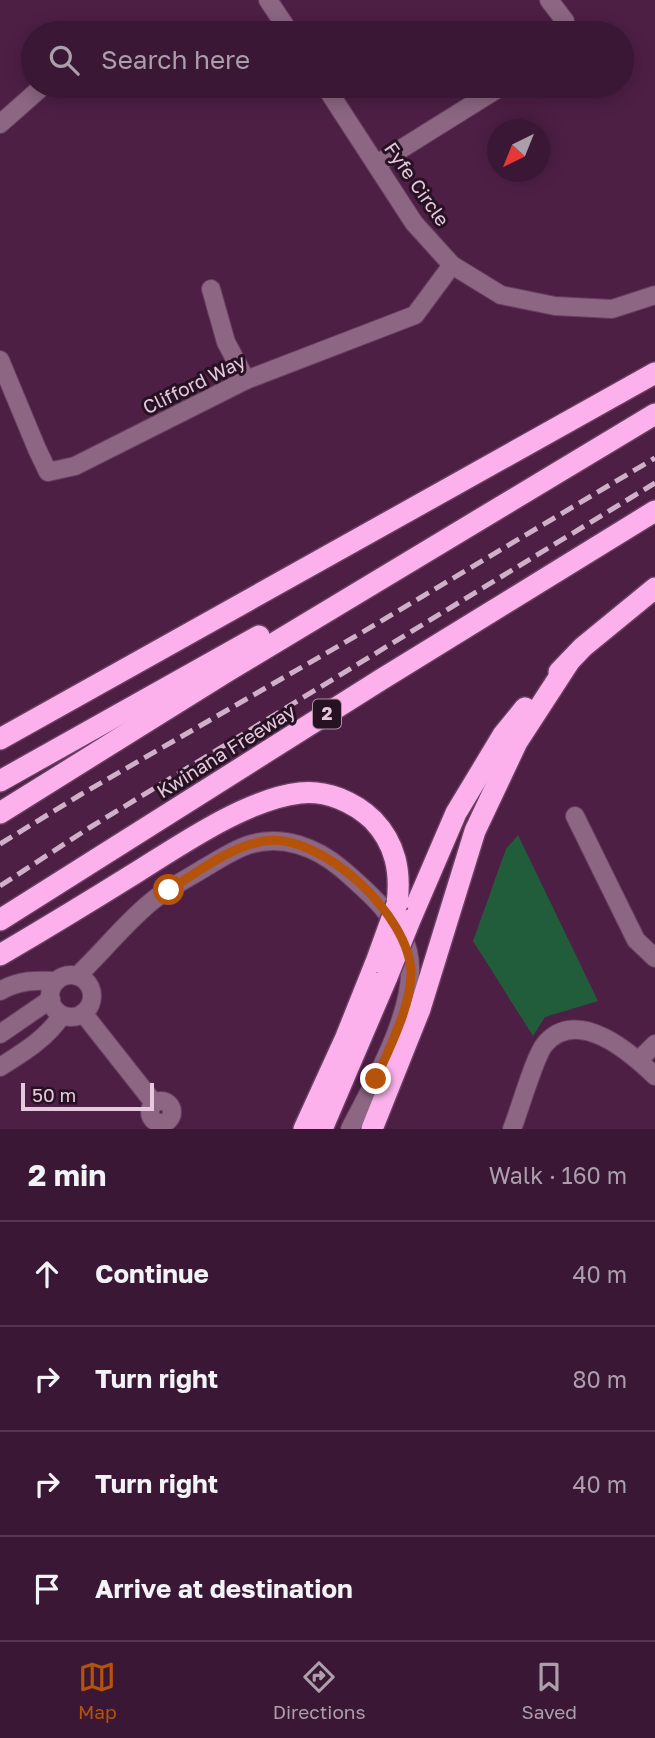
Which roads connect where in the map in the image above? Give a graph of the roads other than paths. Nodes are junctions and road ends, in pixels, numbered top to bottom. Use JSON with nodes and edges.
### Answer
{"nodes":[{"id":1,"x":268,"y":0,"type":"edge"},
{"id":2,"x":550,"y":0,"type":"edge"},
{"id":3,"x":282,"y":21,"type":"edge"},
{"id":4,"x":565,"y":21,"type":"edge"},
{"id":5,"x":29,"y":98,"type":"edge"},
{"id":6,"x":333,"y":98,"type":"edge"},
{"id":7,"x":483,"y":98,"type":"edge"},
{"id":8,"x":0,"y":124,"type":"edge"},
{"id":9,"x":377,"y":164,"type":"junction"},
{"id":10,"x":452,"y":265,"type":"junction"},
{"id":11,"x":211,"y":289,"type":"dead end"},
{"id":12,"x":655,"y":295,"type":"edge"},
{"id":13,"x":0,"y":360,"type":"edge"},
{"id":14,"x":655,"y":373,"type":"edge"},
{"id":15,"x":246,"y":380,"type":"junction"},
{"id":16,"x":655,"y":414,"type":"edge"},
{"id":17,"x":655,"y":511,"type":"edge"},
{"id":18,"x":655,"y":588,"type":"edge"},
{"id":19,"x":569,"y":662,"type":"junction"},
{"id":20,"x":0,"y":738,"type":"edge"},
{"id":21,"x":0,"y":781,"type":"edge"},
{"id":22,"x":0,"y":813,"type":"edge"},
{"id":23,"x":575,"y":816,"type":"dead end"},
{"id":24,"x":403,"y":912,"type":"junction"},
{"id":25,"x":0,"y":920,"type":"edge"},
{"id":26,"x":0,"y":956,"type":"edge"},
{"id":27,"x":655,"y":958,"type":"edge"},
{"id":28,"x":382,"y":970,"type":"junction"},
{"id":29,"x":77,"y":976,"type":"junction"},
{"id":30,"x":56,"y":981,"type":"junction"},
{"id":31,"x":0,"y":991,"type":"edge"},
{"id":32,"x":51,"y":999,"type":"junction"},
{"id":33,"x":83,"y":1013,"type":"junction"},
{"id":34,"x":62,"y":1015,"type":"junction"},
{"id":35,"x":0,"y":1034,"type":"edge"},
{"id":36,"x":655,"y":1044,"type":"edge"},
{"id":37,"x":639,"y":1060,"type":"junction"},
{"id":38,"x":0,"y":1066,"type":"edge"},
{"id":39,"x":655,"y":1076,"type":"edge"},
{"id":40,"x":164,"y":1126,"type":"edge"},
{"id":41,"x":304,"y":1129,"type":"edge"},
{"id":42,"x":322,"y":1129,"type":"edge"},
{"id":43,"x":349,"y":1129,"type":"edge"},
{"id":44,"x":372,"y":1129,"type":"edge"},
{"id":45,"x":512,"y":1129,"type":"edge"}],
"edges":[{"from":1,"to":3,"type":"street"},
{"from":2,"to":4,"type":"street"},
{"from":5,"to":8,"type":"street"},
{"from":6,"to":9,"type":"street","name":"Fyfe Circle"},
{"from":7,"to":9,"type":"street"},
{"from":9,"to":10,"type":"street","name":"Fyfe Circle"},
{"from":10,"to":12,"type":"street","name":"Fyfe Circle"},
{"from":10,"to":15,"type":"street","name":"Clifford Way"},
{"from":11,"to":15,"type":"street"},
{"from":13,"to":15,"type":"street","name":"Clifford Way"},
{"from":14,"to":20,"type":"highway"},
{"from":16,"to":21,"type":"highway"},
{"from":16,"to":22,"type":"highway"},
{"from":17,"to":25,"type":"highway","name":"Kwinana Freeway","number":"2"},
{"from":18,"to":19,"type":"highway"},
{"from":19,"to":24,"type":"highway"},
{"from":19,"to":44,"type":"highway"},
{"from":23,"to":27,"type":"street"},
{"from":24,"to":26,"type":"highway"},
{"from":24,"to":28,"type":"highway","bridge":true},
{"from":28,"to":41,"type":"highway"},
{"from":28,"to":42,"type":"highway"},
{"from":29,"to":30,"type":"street"},
{"from":29,"to":33,"type":"street"},
{"from":29,"to":43,"type":"street"},
{"from":30,"to":31,"type":"street"},
{"from":30,"to":32,"type":"street"},
{"from":32,"to":34,"type":"street"},
{"from":32,"to":35,"type":"street"},
{"from":33,"to":34,"type":"street"},
{"from":33,"to":40,"type":"street"},
{"from":34,"to":38,"type":"street"},
{"from":36,"to":37,"type":"street"},
{"from":37,"to":39,"type":"street"},
{"from":37,"to":45,"type":"street"}]}
